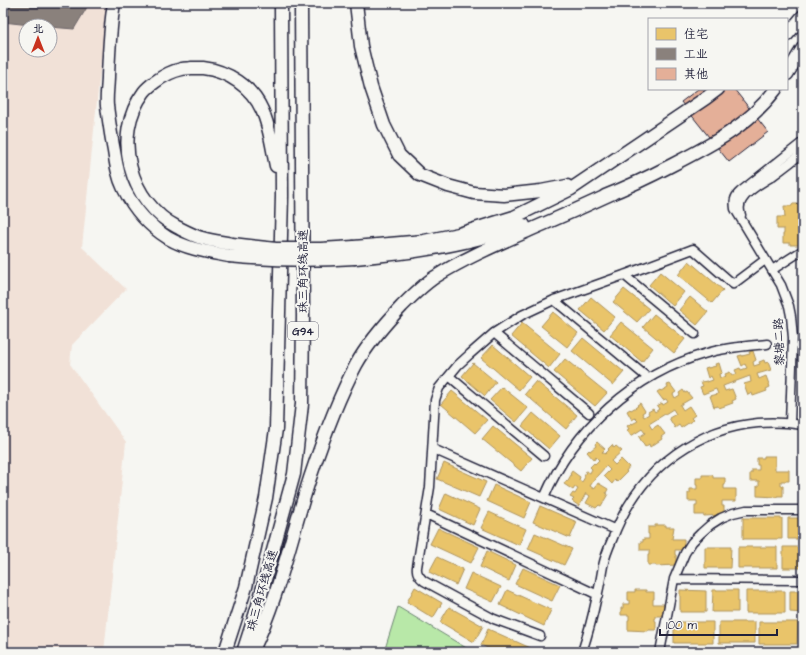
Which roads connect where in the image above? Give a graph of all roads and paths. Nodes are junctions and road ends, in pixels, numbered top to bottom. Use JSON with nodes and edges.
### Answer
{"nodes":[{"id":1,"x":114,"y":3,"type":"edge"},
{"id":2,"x":281,"y":3,"type":"edge"},
{"id":3,"x":301,"y":3,"type":"edge"},
{"id":4,"x":356,"y":3,"type":"edge"},
{"id":5,"x":803,"y":16,"type":"edge"},
{"id":6,"x":788,"y":34,"type":"edge"},
{"id":7,"x":803,"y":48,"type":"edge"},
{"id":8,"x":788,"y":72,"type":"edge"},
{"id":9,"x":717,"y":90,"type":"edge"},
{"id":10,"x":775,"y":90,"type":"edge"},
{"id":11,"x":803,"y":142,"type":"edge"},
{"id":12,"x":803,"y":152,"type":"edge"},
{"id":13,"x":578,"y":184,"type":"junction"},
{"id":14,"x":613,"y":193,"type":"junction"},
{"id":15,"x":282,"y":196,"type":"junction"},
{"id":16,"x":743,"y":224,"type":"junction"},
{"id":17,"x":803,"y":250,"type":"edge"},
{"id":18,"x":354,"y":253,"type":"junction"},
{"id":19,"x":765,"y":260,"type":"junction"},
{"id":20,"x":772,"y":270,"type":"junction"},
{"id":21,"x":624,"y":276,"type":"junction"},
{"id":22,"x":554,"y":300,"type":"junction"},
{"id":23,"x":494,"y":333,"type":"junction"},
{"id":24,"x":694,"y":334,"type":"dead end"},
{"id":25,"x":767,"y":344,"type":"dead end"},
{"id":26,"x":449,"y":376,"type":"junction"},
{"id":27,"x":648,"y":378,"type":"junction"},
{"id":28,"x":589,"y":413,"type":"dead end"},
{"id":29,"x":790,"y":423,"type":"junction"},
{"id":30,"x":803,"y":425,"type":"edge"},
{"id":31,"x":433,"y":449,"type":"junction"},
{"id":32,"x":544,"y":456,"type":"dead end"},
{"id":33,"x":544,"y":498,"type":"junction"},
{"id":34,"x":803,"y":510,"type":"edge"},
{"id":35,"x":426,"y":514,"type":"junction"},
{"id":36,"x":616,"y":530,"type":"junction"},
{"id":37,"x":674,"y":579,"type":"junction"},
{"id":38,"x":803,"y":580,"type":"edge"},
{"id":39,"x":598,"y":595,"type":"junction"},
{"id":40,"x":540,"y":636,"type":"dead end"},
{"id":41,"x":225,"y":652,"type":"edge"},
{"id":42,"x":243,"y":652,"type":"edge"},
{"id":43,"x":252,"y":652,"type":"edge"},
{"id":44,"x":582,"y":652,"type":"edge"},
{"id":45,"x":660,"y":652,"type":"edge"}],
"edges":[{"from":1,"to":18,"type":"highway","bridge":true},
{"from":2,"to":15,"type":"highway","name":"珠三角环线高速","number":"G94"},
{"from":3,"to":42,"type":"highway","name":"珠三角环线高速","number":"G94"},
{"from":4,"to":13,"type":"highway"},
{"from":5,"to":6,"type":"highway"},
{"from":7,"to":8,"type":"highway"},
{"from":9,"to":13,"type":"highway"},
{"from":10,"to":14,"type":"highway"},
{"from":11,"to":16,"type":"street","name":"黎塘二路"},
{"from":12,"to":16,"type":"street","name":"黎塘二路"},
{"from":13,"to":18,"type":"highway"},
{"from":14,"to":18,"type":"highway"},
{"from":14,"to":43,"type":"highway"},
{"from":15,"to":18,"type":"highway","bridge":true},
{"from":15,"to":41,"type":"highway","name":"珠三角环线高速","number":"G94"},
{"from":16,"to":19,"type":"street","name":"黎塘二路"},
{"from":17,"to":20,"type":"street"},
{"from":19,"to":20,"type":"street","name":"黎塘二路"},
{"from":19,"to":21,"type":"street"},
{"from":20,"to":29,"type":"street","name":"黎塘二路"},
{"from":21,"to":22,"type":"street"},
{"from":21,"to":24,"type":"street"},
{"from":22,"to":23,"type":"street"},
{"from":22,"to":27,"type":"street"},
{"from":23,"to":26,"type":"street"},
{"from":23,"to":28,"type":"street"},
{"from":25,"to":27,"type":"street"},
{"from":26,"to":31,"type":"street"},
{"from":26,"to":32,"type":"street"},
{"from":27,"to":33,"type":"street"},
{"from":29,"to":30,"type":"street"},
{"from":29,"to":36,"type":"street"},
{"from":31,"to":33,"type":"street"},
{"from":31,"to":35,"type":"street"},
{"from":33,"to":36,"type":"street"},
{"from":34,"to":37,"type":"street"},
{"from":35,"to":39,"type":"street"},
{"from":35,"to":40,"type":"street"},
{"from":36,"to":39,"type":"street"},
{"from":37,"to":38,"type":"street"},
{"from":37,"to":45,"type":"street"},
{"from":39,"to":44,"type":"street"}]}
